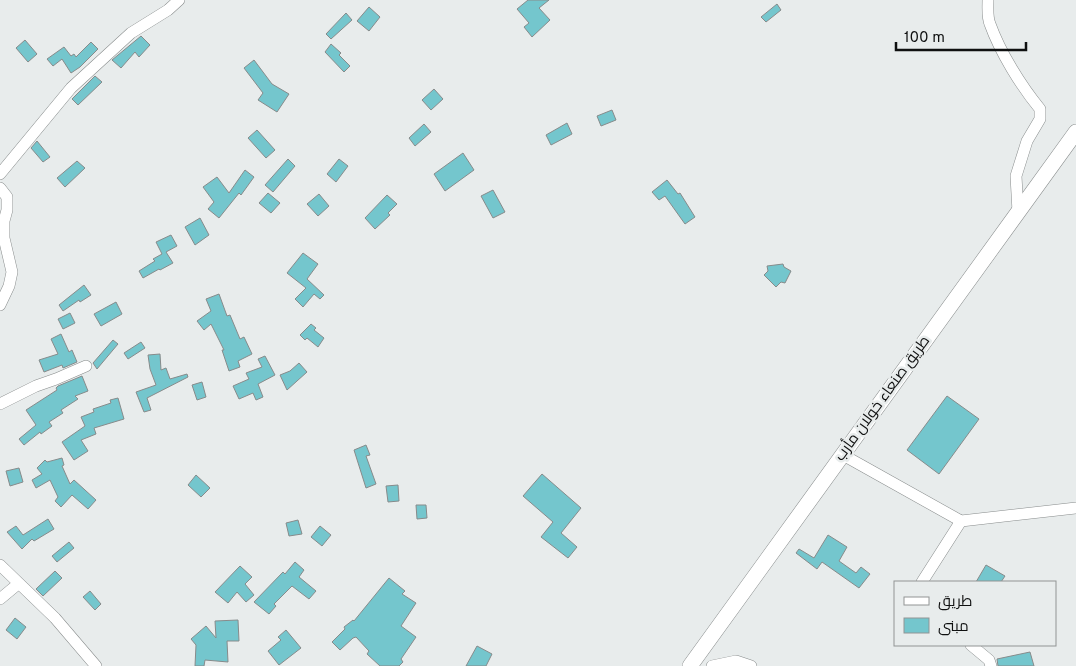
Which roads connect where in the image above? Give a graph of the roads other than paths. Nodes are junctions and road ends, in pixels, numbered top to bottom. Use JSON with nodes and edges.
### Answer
{"nodes":[{"id":1,"x":179,"y":0,"type":"edge"},
{"id":2,"x":988,"y":0,"type":"edge"},
{"id":3,"x":1076,"y":132,"type":"edge"},
{"id":4,"x":0,"y":174,"type":"edge"},
{"id":5,"x":0,"y":188,"type":"edge"},
{"id":6,"x":1018,"y":212,"type":"junction"},
{"id":7,"x":0,"y":305,"type":"edge"},
{"id":8,"x":86,"y":366,"type":"dead end"},
{"id":9,"x":0,"y":404,"type":"edge"},
{"id":10,"x":843,"y":455,"type":"junction"},
{"id":11,"x":1076,"y":508,"type":"edge"},
{"id":12,"x":960,"y":521,"type":"junction"},
{"id":13,"x":0,"y":565,"type":"edge"},
{"id":14,"x":923,"y":581,"type":"edge"},
{"id":15,"x":18,"y":584,"type":"junction"},
{"id":16,"x":0,"y":599,"type":"edge"},
{"id":17,"x":972,"y":646,"type":"edge"},
{"id":18,"x":96,"y":666,"type":"edge"},
{"id":19,"x":690,"y":666,"type":"edge"},
{"id":20,"x":712,"y":666,"type":"edge"},
{"id":21,"x":752,"y":666,"type":"edge"},
{"id":22,"x":991,"y":666,"type":"edge"}],
"edges":[{"from":1,"to":4,"type":"street"},
{"from":2,"to":6,"type":"street"},
{"from":3,"to":6,"type":"main road","name":"طريق صنعاء خولان مأرب"},
{"from":5,"to":7,"type":"street"},
{"from":6,"to":10,"type":"main road","name":"طريق صنعاء خولان مأرب"},
{"from":8,"to":9,"type":"street"},
{"from":10,"to":12,"type":"street"},
{"from":10,"to":19,"type":"main road","name":"طريق صنعاء خولان مأرب"},
{"from":11,"to":12,"type":"street"},
{"from":12,"to":14,"type":"street"},
{"from":13,"to":15,"type":"street"},
{"from":15,"to":16,"type":"street"},
{"from":15,"to":18,"type":"street"},
{"from":17,"to":22,"type":"street"},
{"from":20,"to":21,"type":"street"}]}
